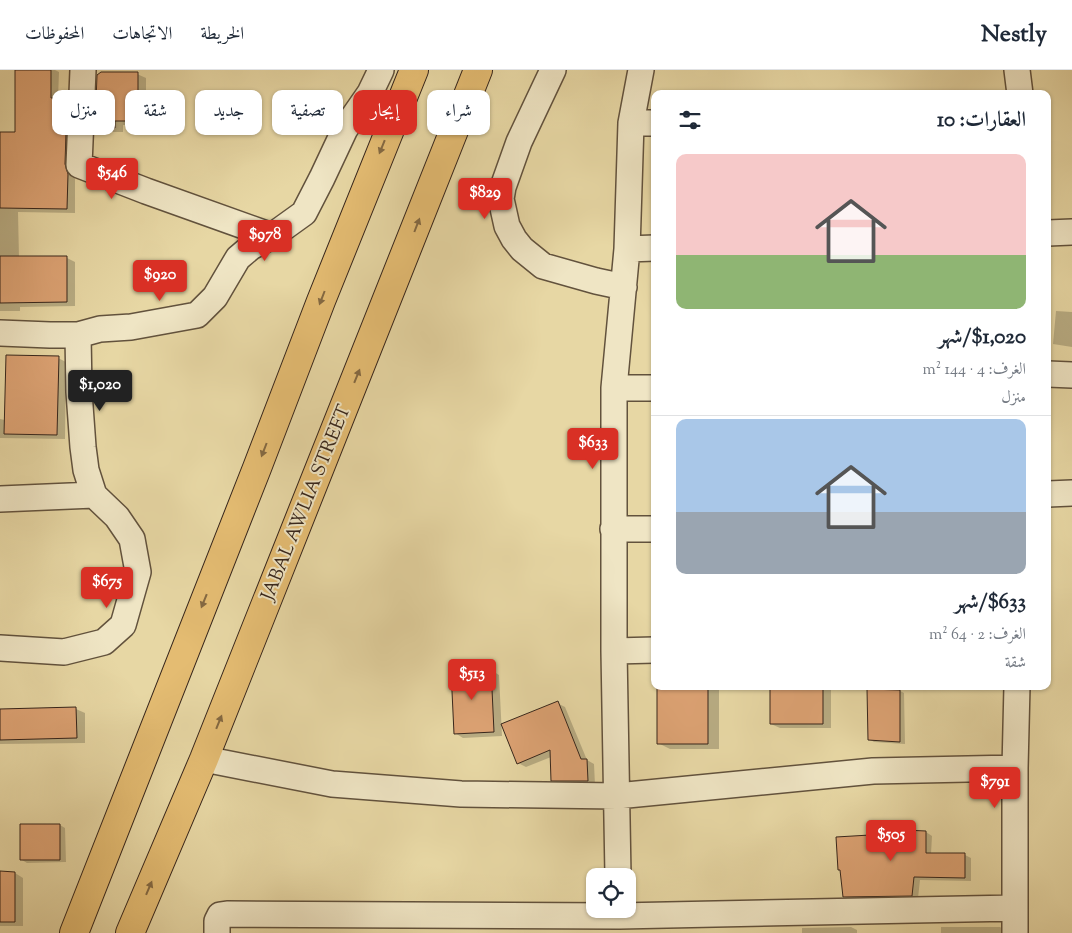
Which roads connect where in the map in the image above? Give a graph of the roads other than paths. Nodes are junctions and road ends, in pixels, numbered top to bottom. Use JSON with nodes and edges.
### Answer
{"nodes":[{"id":1,"x":83,"y":70,"type":"edge"},
{"id":2,"x":380,"y":70,"type":"edge"},
{"id":3,"x":414,"y":70,"type":"edge"},
{"id":4,"x":478,"y":70,"type":"edge"},
{"id":5,"x":553,"y":70,"type":"edge"},
{"id":6,"x":642,"y":70,"type":"edge"},
{"id":7,"x":1018,"y":70,"type":"edge"},
{"id":8,"x":1020,"y":90,"type":"edge"},
{"id":9,"x":643,"y":123,"type":"edge"},
{"id":10,"x":1072,"y":232,"type":"edge"},
{"id":11,"x":1051,"y":233,"type":"edge"},
{"id":12,"x":272,"y":236,"type":"junction"},
{"id":13,"x":651,"y":248,"type":"edge"},
{"id":14,"x":627,"y":249,"type":"junction"},
{"id":15,"x":624,"y":287,"type":"junction"},
{"id":16,"x":0,"y":333,"type":"edge"},
{"id":17,"x":78,"y":334,"type":"junction"},
{"id":18,"x":1051,"y":374,"type":"edge"},
{"id":19,"x":1072,"y":375,"type":"edge"},
{"id":20,"x":614,"y":388,"type":"junction"},
{"id":21,"x":651,"y":388,"type":"edge"},
{"id":22,"x":1072,"y":493,"type":"edge"},
{"id":23,"x":1051,"y":494,"type":"edge"},
{"id":24,"x":94,"y":495,"type":"junction"},
{"id":25,"x":0,"y":499,"type":"edge"},
{"id":26,"x":613,"y":529,"type":"junction"},
{"id":27,"x":651,"y":529,"type":"edge"},
{"id":28,"x":0,"y":648,"type":"edge"},
{"id":29,"x":651,"y":650,"type":"edge"},
{"id":30,"x":614,"y":651,"type":"junction"},
{"id":31,"x":1017,"y":690,"type":"edge"},
{"id":32,"x":204,"y":759,"type":"junction"},
{"id":33,"x":1015,"y":768,"type":"junction"},
{"id":34,"x":618,"y":796,"type":"junction"},
{"id":35,"x":618,"y":868,"type":"edge"},
{"id":36,"x":1014,"y":908,"type":"junction"},
{"id":37,"x":619,"y":919,"type":"edge"},
{"id":38,"x":74,"y":933,"type":"edge"},
{"id":39,"x":130,"y":933,"type":"edge"},
{"id":40,"x":218,"y":933,"type":"edge"},
{"id":41,"x":1015,"y":933,"type":"edge"}],
"edges":[{"from":1,"to":12,"type":"street"},
{"from":2,"to":12,"type":"street"},
{"from":3,"to":38,"type":"highway","one_way":true},
{"from":32,"to":4,"type":"highway","name":"JABAL AWLIA STREET","one_way":true},
{"from":5,"to":15,"type":"street"},
{"from":6,"to":9,"type":"street"},
{"from":7,"to":8,"type":"street"},
{"from":9,"to":14,"type":"street"},
{"from":10,"to":11,"type":"street"},
{"from":12,"to":17,"type":"street"},
{"from":13,"to":14,"type":"street"},
{"from":14,"to":15,"type":"street"},
{"from":15,"to":20,"type":"street"},
{"from":16,"to":17,"type":"street"},
{"from":17,"to":24,"type":"street"},
{"from":18,"to":19,"type":"street"},
{"from":20,"to":21,"type":"street"},
{"from":20,"to":26,"type":"street"},
{"from":22,"to":23,"type":"street"},
{"from":24,"to":25,"type":"street"},
{"from":24,"to":28,"type":"street"},
{"from":26,"to":27,"type":"street"},
{"from":26,"to":30,"type":"street"},
{"from":29,"to":30,"type":"street"},
{"from":30,"to":34,"type":"street"},
{"from":31,"to":33,"type":"street"},
{"from":32,"to":34,"type":"street"},
{"from":39,"to":32,"type":"highway","name":"JABAL AWLIA STREET","one_way":true},
{"from":33,"to":34,"type":"street"},
{"from":33,"to":36,"type":"street"},
{"from":34,"to":35,"type":"street"},
{"from":36,"to":37,"type":"street"},
{"from":36,"to":41,"type":"street"},
{"from":37,"to":40,"type":"street"}]}
